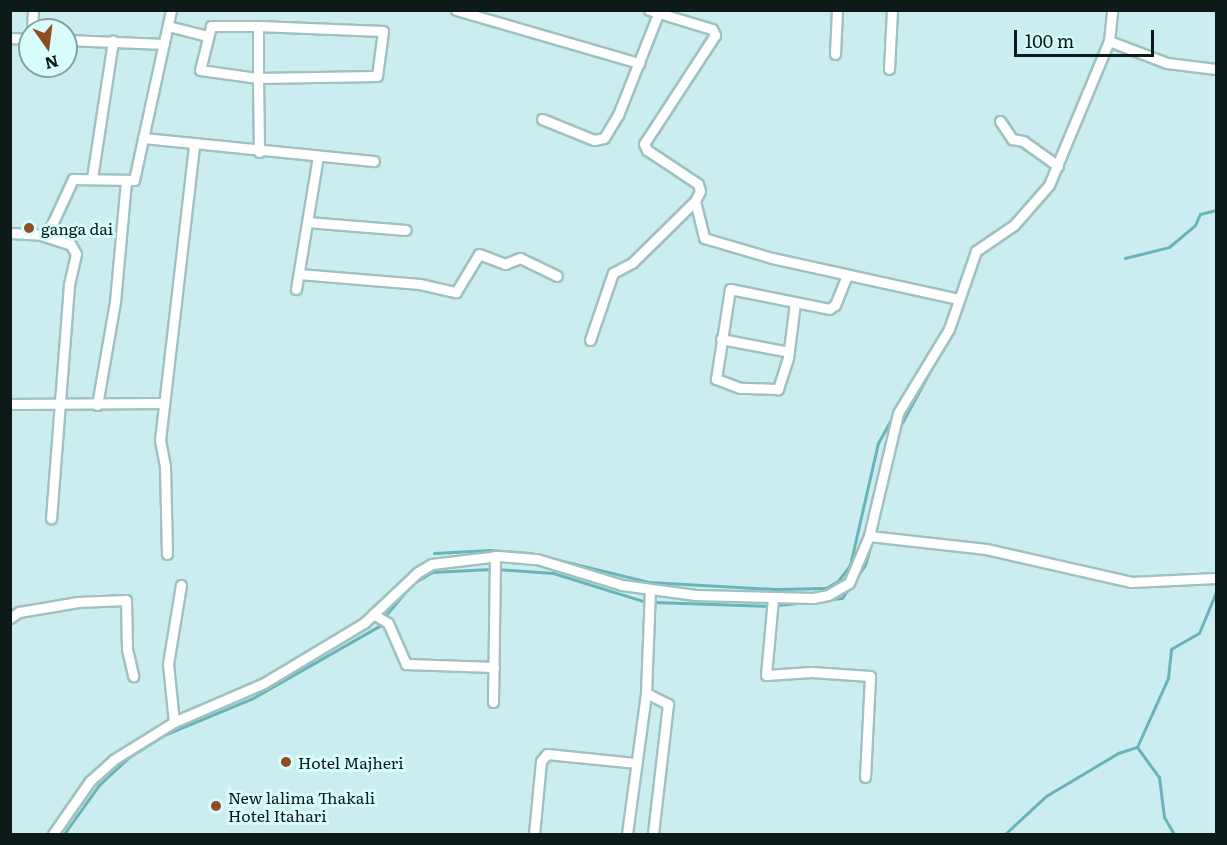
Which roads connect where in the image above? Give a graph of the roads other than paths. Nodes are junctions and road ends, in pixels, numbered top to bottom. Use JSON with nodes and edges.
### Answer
{"nodes":[{"id":1,"x":171,"y":10,"type":"edge"},
{"id":2,"x":456,"y":10,"type":"edge"},
{"id":3,"x":837,"y":10,"type":"edge"},
{"id":4,"x":1112,"y":10,"type":"edge"},
{"id":5,"x":891,"y":11,"type":"edge"},
{"id":6,"x":654,"y":12,"type":"edge"},
{"id":7,"x":473,"y":13,"type":"edge"},
{"id":8,"x":168,"y":26,"type":"junction"},
{"id":9,"x":258,"y":26,"type":"junction"},
{"id":10,"x":207,"y":36,"type":"junction"},
{"id":11,"x":78,"y":40,"type":"edge"},
{"id":12,"x":1109,"y":40,"type":"junction"},
{"id":13,"x":113,"y":41,"type":"junction"},
{"id":14,"x":164,"y":44,"type":"junction"},
{"id":15,"x":835,"y":54,"type":"dead end"},
{"id":16,"x":639,"y":63,"type":"junction"},
{"id":17,"x":889,"y":69,"type":"dead end"},
{"id":18,"x":1216,"y":69,"type":"edge"},
{"id":19,"x":258,"y":78,"type":"junction"},
{"id":20,"x":542,"y":119,"type":"dead end"},
{"id":21,"x":1000,"y":121,"type":"dead end"},
{"id":22,"x":143,"y":138,"type":"junction"},
{"id":23,"x":194,"y":145,"type":"junction"},
{"id":24,"x":259,"y":152,"type":"junction"},
{"id":25,"x":318,"y":156,"type":"junction"},
{"id":26,"x":374,"y":161,"type":"dead end"},
{"id":27,"x":1058,"y":165,"type":"junction"},
{"id":28,"x":92,"y":178,"type":"junction"},
{"id":29,"x":126,"y":182,"type":"junction"},
{"id":30,"x":694,"y":201,"type":"junction"},
{"id":31,"x":307,"y":222,"type":"junction"},
{"id":32,"x":406,"y":230,"type":"dead end"},
{"id":33,"x":10,"y":233,"type":"edge"},
{"id":34,"x":44,"y":236,"type":"junction"},
{"id":35,"x":299,"y":274,"type":"junction"},
{"id":36,"x":847,"y":275,"type":"junction"},
{"id":37,"x":557,"y":276,"type":"dead end"},
{"id":38,"x":296,"y":289,"type":"dead end"},
{"id":39,"x":959,"y":299,"type":"junction"},
{"id":40,"x":795,"y":303,"type":"junction"},
{"id":41,"x":721,"y":339,"type":"junction"},
{"id":42,"x":590,"y":340,"type":"dead end"},
{"id":43,"x":789,"y":352,"type":"junction"},
{"id":44,"x":164,"y":403,"type":"junction"},
{"id":45,"x":10,"y":404,"type":"edge"},
{"id":46,"x":61,"y":405,"type":"junction"},
{"id":47,"x":97,"y":405,"type":"junction"},
{"id":48,"x":51,"y":518,"type":"dead end"},
{"id":49,"x":869,"y":536,"type":"junction"},
{"id":50,"x":166,"y":554,"type":"dead end"},
{"id":51,"x":495,"y":556,"type":"junction"},
{"id":52,"x":1216,"y":578,"type":"edge"},
{"id":53,"x":181,"y":585,"type":"dead end"},
{"id":54,"x":650,"y":590,"type":"junction"},
{"id":55,"x":773,"y":598,"type":"junction"},
{"id":56,"x":373,"y":614,"type":"junction"},
{"id":57,"x":10,"y":618,"type":"edge"},
{"id":58,"x":494,"y":667,"type":"junction"},
{"id":59,"x":133,"y":676,"type":"dead end"},
{"id":60,"x":646,"y":693,"type":"junction"},
{"id":61,"x":493,"y":702,"type":"dead end"},
{"id":62,"x":174,"y":722,"type":"junction"},
{"id":63,"x":635,"y":763,"type":"junction"},
{"id":64,"x":865,"y":777,"type":"dead end"},
{"id":65,"x":53,"y":834,"type":"edge"},
{"id":66,"x":534,"y":834,"type":"edge"},
{"id":67,"x":627,"y":834,"type":"edge"},
{"id":68,"x":653,"y":834,"type":"edge"}],
"edges":[{"from":1,"to":8,"type":"street"},
{"from":2,"to":7,"type":"street"},
{"from":3,"to":15,"type":"street"},
{"from":4,"to":12,"type":"street"},
{"from":5,"to":17,"type":"street"},
{"from":6,"to":16,"type":"street"},
{"from":6,"to":30,"type":"street"},
{"from":7,"to":16,"type":"street"},
{"from":8,"to":10,"type":"street"},
{"from":8,"to":14,"type":"street"},
{"from":9,"to":10,"type":"street"},
{"from":9,"to":19,"type":"street"},
{"from":9,"to":19,"type":"street"},
{"from":10,"to":19,"type":"street"},
{"from":11,"to":13,"type":"street"},
{"from":12,"to":18,"type":"street"},
{"from":12,"to":27,"type":"street"},
{"from":13,"to":14,"type":"street"},
{"from":13,"to":28,"type":"street"},
{"from":14,"to":22,"type":"street"},
{"from":16,"to":20,"type":"street"},
{"from":19,"to":24,"type":"street"},
{"from":21,"to":27,"type":"street"},
{"from":22,"to":23,"type":"street"},
{"from":22,"to":29,"type":"street"},
{"from":23,"to":24,"type":"street"},
{"from":23,"to":44,"type":"street"},
{"from":24,"to":25,"type":"street"},
{"from":25,"to":26,"type":"street"},
{"from":25,"to":31,"type":"street"},
{"from":27,"to":39,"type":"street"},
{"from":28,"to":29,"type":"street"},
{"from":28,"to":34,"type":"street"},
{"from":29,"to":47,"type":"street"},
{"from":30,"to":36,"type":"street"},
{"from":30,"to":42,"type":"street"},
{"from":31,"to":32,"type":"street"},
{"from":31,"to":35,"type":"street"},
{"from":33,"to":34,"type":"street"},
{"from":34,"to":46,"type":"street"},
{"from":35,"to":37,"type":"street"},
{"from":35,"to":38,"type":"street"},
{"from":36,"to":39,"type":"street"},
{"from":36,"to":40,"type":"street"},
{"from":39,"to":49,"type":"street"},
{"from":40,"to":41,"type":"street"},
{"from":40,"to":43,"type":"street"},
{"from":41,"to":43,"type":"street"},
{"from":41,"to":43,"type":"street"},
{"from":44,"to":47,"type":"street"},
{"from":44,"to":50,"type":"street"},
{"from":45,"to":46,"type":"street"},
{"from":46,"to":47,"type":"street"},
{"from":46,"to":48,"type":"street"},
{"from":49,"to":52,"type":"street"},
{"from":49,"to":55,"type":"street"},
{"from":51,"to":54,"type":"street"},
{"from":51,"to":56,"type":"street"},
{"from":51,"to":58,"type":"street"},
{"from":53,"to":62,"type":"street"},
{"from":54,"to":55,"type":"street"},
{"from":54,"to":60,"type":"street"},
{"from":55,"to":64,"type":"street"},
{"from":56,"to":58,"type":"street"},
{"from":56,"to":62,"type":"street"},
{"from":57,"to":59,"type":"street"},
{"from":58,"to":61,"type":"street"},
{"from":60,"to":63,"type":"street"},
{"from":60,"to":68,"type":"street"},
{"from":62,"to":65,"type":"street"},
{"from":63,"to":66,"type":"street"},
{"from":63,"to":67,"type":"street"}]}
